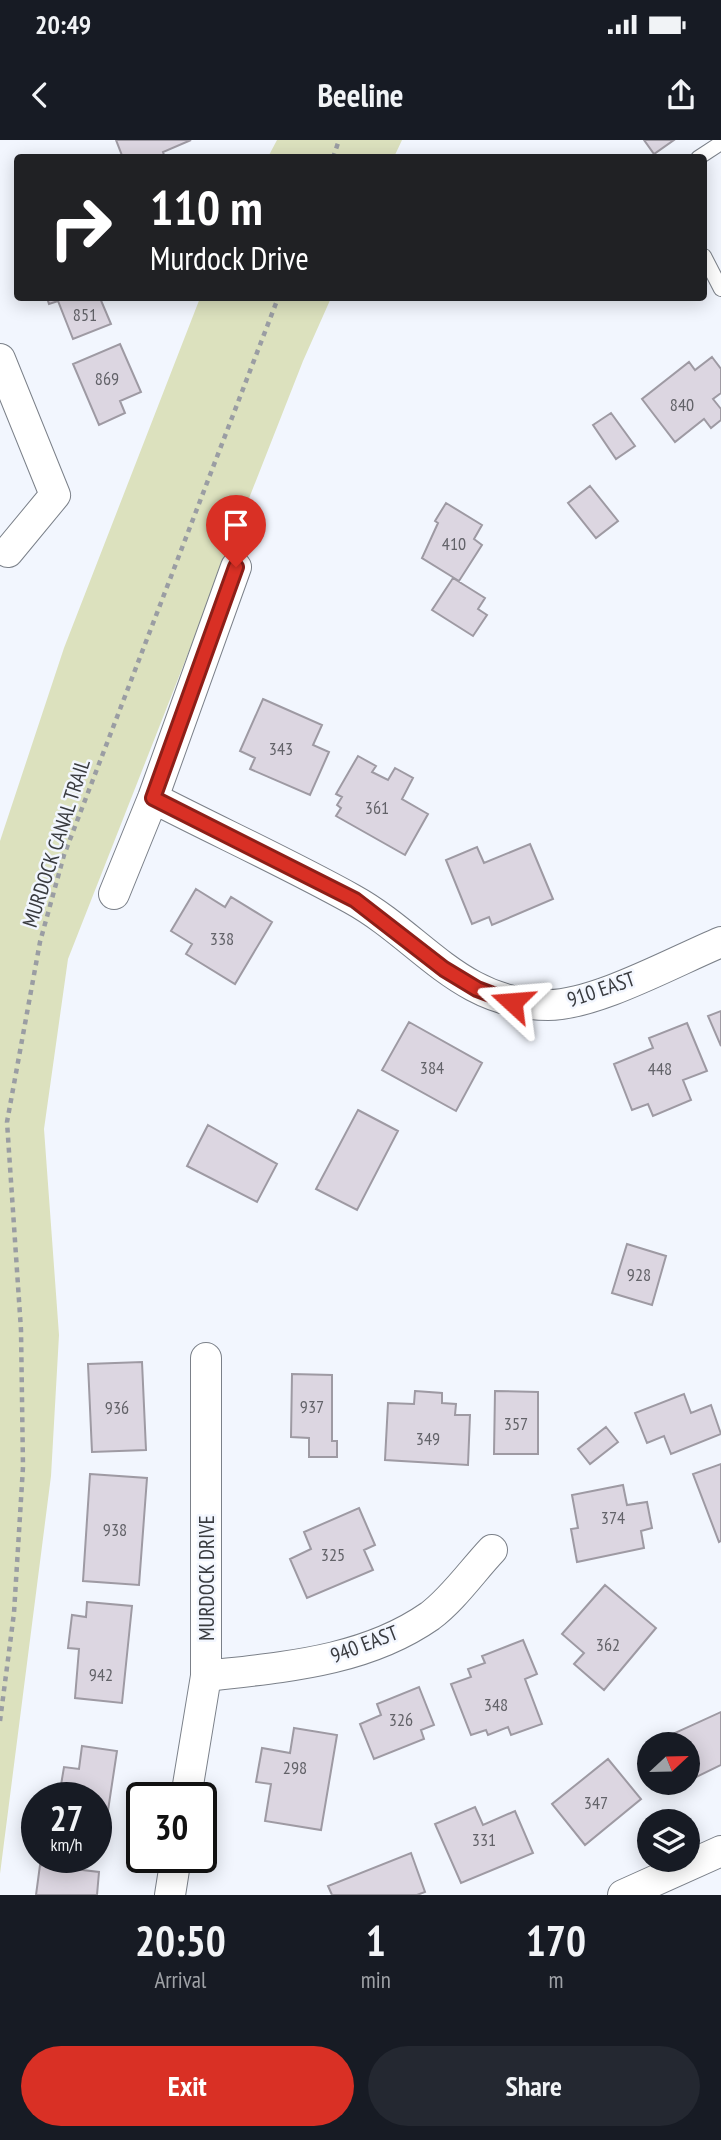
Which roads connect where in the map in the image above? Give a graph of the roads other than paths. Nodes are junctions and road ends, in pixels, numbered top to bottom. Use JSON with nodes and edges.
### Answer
{"nodes":[{"id":1,"x":721,"y":143,"type":"edge"},
{"id":2,"x":704,"y":154,"type":"edge"},
{"id":3,"x":707,"y":262,"type":"edge"},
{"id":4,"x":721,"y":289,"type":"edge"},
{"id":5,"x":0,"y":359,"type":"edge"},
{"id":6,"x":8,"y":552,"type":"dead end"},
{"id":7,"x":236,"y":567,"type":"dead end"},
{"id":8,"x":153,"y":798,"type":"junction"},
{"id":9,"x":114,"y":894,"type":"dead end"},
{"id":10,"x":721,"y":942,"type":"edge"},
{"id":11,"x":206,"y":1358,"type":"dead end"},
{"id":12,"x":492,"y":1550,"type":"dead end"},
{"id":13,"x":206,"y":1676,"type":"junction"},
{"id":14,"x":188,"y":1782,"type":"edge"},
{"id":15,"x":721,"y":1851,"type":"edge"},
{"id":16,"x":173,"y":1873,"type":"edge"},
{"id":17,"x":678,"y":1884,"type":"edge"},
{"id":18,"x":170,"y":1895,"type":"edge"},
{"id":19,"x":624,"y":1895,"type":"edge"}],
"edges":[{"from":1,"to":2,"type":"lane"},
{"from":3,"to":4,"type":"lane"},
{"from":5,"to":6,"type":"street"},
{"from":7,"to":8,"type":"street"},
{"from":8,"to":9,"type":"street"},
{"from":8,"to":10,"type":"street","name":"910 EAST"},
{"from":11,"to":13,"type":"street","name":"MURDOCK DRIVE"},
{"from":12,"to":13,"type":"street","name":"940 EAST"},
{"from":13,"to":14,"type":"street","name":"MURDOCK DRIVE"},
{"from":15,"to":17,"type":"street"},
{"from":16,"to":18,"type":"street"},
{"from":17,"to":19,"type":"street"}]}
